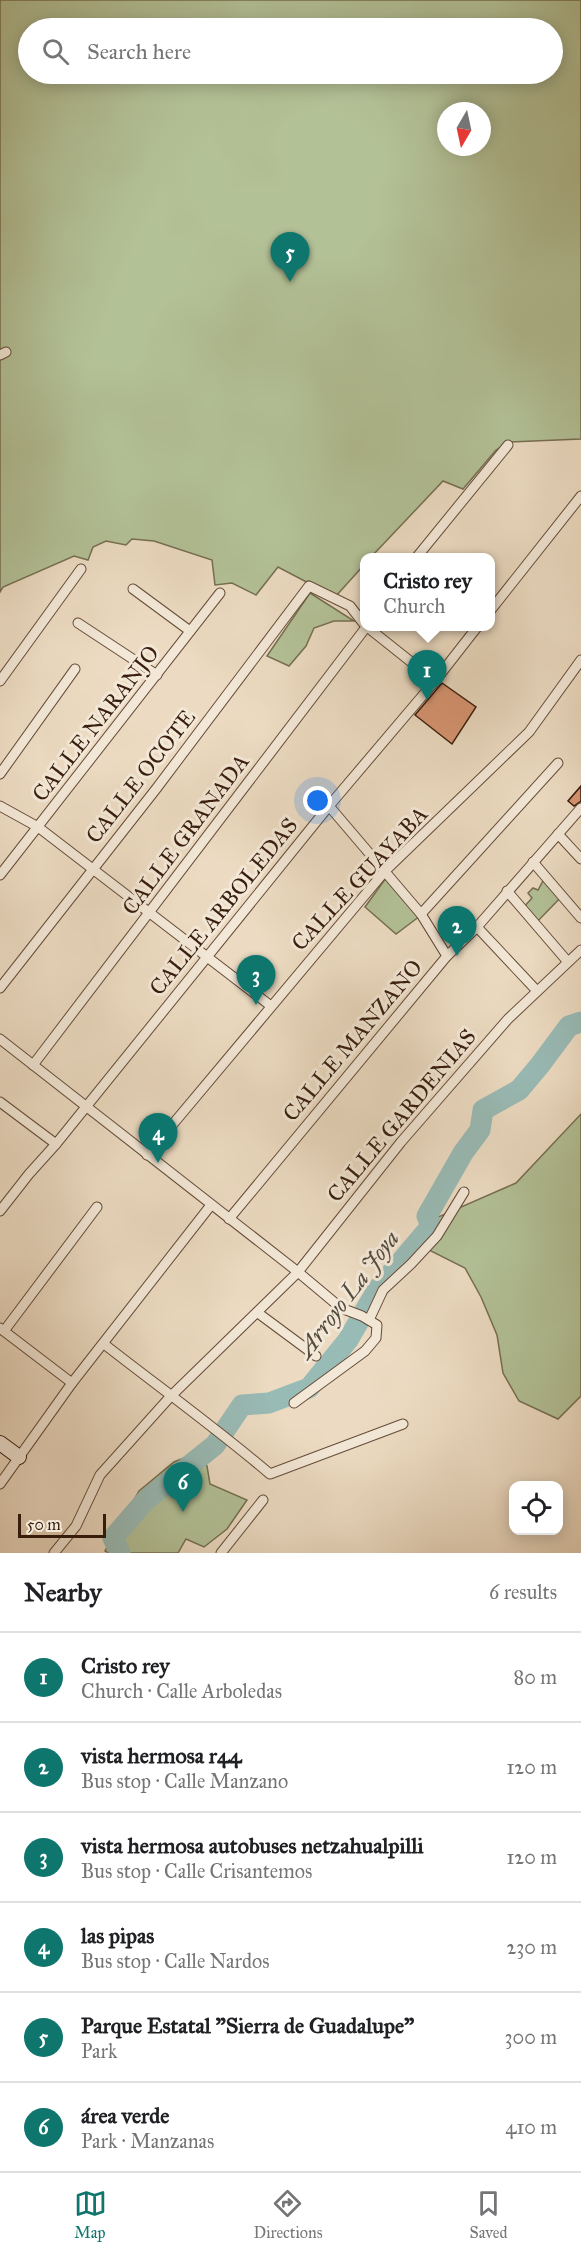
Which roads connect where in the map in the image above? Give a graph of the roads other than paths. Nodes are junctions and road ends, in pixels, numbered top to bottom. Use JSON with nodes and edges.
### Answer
{"nodes":[{"id":1,"x":508,"y":445,"type":"dead end"},
{"id":2,"x":581,"y":496,"type":"edge"},
{"id":3,"x":420,"y":553,"type":"edge"},
{"id":4,"x":81,"y":569,"type":"dead end"},
{"id":5,"x":133,"y":589,"type":"dead end"},
{"id":6,"x":220,"y":593,"type":"dead end"},
{"id":7,"x":495,"y":605,"type":"edge"},
{"id":8,"x":360,"y":618,"type":"edge"},
{"id":9,"x":78,"y":623,"type":"dead end"},
{"id":10,"x":190,"y":631,"type":"junction"},
{"id":11,"x":362,"y":631,"type":"edge"},
{"id":12,"x":372,"y":631,"type":"edge"},
{"id":13,"x":475,"y":631,"type":"edge"},
{"id":14,"x":581,"y":660,"type":"edge"},
{"id":15,"x":75,"y":669,"type":"dead end"},
{"id":16,"x":157,"y":675,"type":"junction"},
{"id":17,"x":0,"y":681,"type":"edge"},
{"id":18,"x":435,"y":681,"type":"junction"},
{"id":19,"x":558,"y":763,"type":"dead end"},
{"id":20,"x":0,"y":774,"type":"edge"},
{"id":21,"x":0,"y":806,"type":"edge"},
{"id":22,"x":329,"y":806,"type":"junction"},
{"id":23,"x":581,"y":808,"type":"edge"},
{"id":24,"x":38,"y":827,"type":"junction"},
{"id":25,"x":558,"y":834,"type":"junction"},
{"id":26,"x":581,"y":859,"type":"edge"},
{"id":27,"x":533,"y":862,"type":"junction"},
{"id":28,"x":93,"y":869,"type":"junction"},
{"id":29,"x":386,"y":871,"type":"junction"},
{"id":30,"x":0,"y":875,"type":"edge"},
{"id":31,"x":507,"y":891,"type":"junction"},
{"id":32,"x":150,"y":912,"type":"junction"},
{"id":33,"x":421,"y":914,"type":"junction"},
{"id":34,"x":581,"y":918,"type":"edge"},
{"id":35,"x":477,"y":927,"type":"junction"},
{"id":36,"x":581,"y":950,"type":"edge"},
{"id":37,"x":207,"y":956,"type":"junction"},
{"id":38,"x":447,"y":956,"type":"junction"},
{"id":39,"x":568,"y":962,"type":"junction"},
{"id":40,"x":0,"y":988,"type":"edge"},
{"id":41,"x":537,"y":991,"type":"junction"},
{"id":42,"x":271,"y":1006,"type":"junction"},
{"id":43,"x":0,"y":1039,"type":"edge"},
{"id":44,"x":33,"y":1065,"type":"junction"},
{"id":45,"x":0,"y":1102,"type":"edge"},
{"id":46,"x":86,"y":1107,"type":"junction"},
{"id":47,"x":56,"y":1144,"type":"junction"},
{"id":48,"x":147,"y":1155,"type":"junction"},
{"id":49,"x":464,"y":1192,"type":"dead end"},
{"id":50,"x":211,"y":1205,"type":"junction"},
{"id":51,"x":1,"y":1207,"type":"edge"},
{"id":52,"x":97,"y":1207,"type":"dead end"},
{"id":53,"x":229,"y":1219,"type":"junction"},
{"id":54,"x":298,"y":1272,"type":"junction"},
{"id":55,"x":258,"y":1313,"type":"junction"},
{"id":56,"x":365,"y":1318,"type":"junction"},
{"id":57,"x":2,"y":1329,"type":"edge"},
{"id":58,"x":104,"y":1344,"type":"junction"},
{"id":59,"x":316,"y":1356,"type":"dead end"},
{"id":60,"x":72,"y":1383,"type":"junction"},
{"id":61,"x":170,"y":1397,"type":"junction"},
{"id":62,"x":294,"y":1403,"type":"dead end"},
{"id":63,"x":403,"y":1424,"type":"dead end"},
{"id":64,"x":0,"y":1443,"type":"edge"},
{"id":65,"x":19,"y":1457,"type":"junction"},
{"id":66,"x":0,"y":1484,"type":"edge"},
{"id":67,"x":263,"y":1500,"type":"dead end"},
{"id":68,"x":54,"y":1553,"type":"edge"},
{"id":69,"x":221,"y":1553,"type":"edge"}],
"edges":[{"from":1,"to":3,"type":"street"},
{"from":2,"to":7,"type":"street"},
{"from":4,"to":17,"type":"street"},
{"from":5,"to":10,"type":"street"},
{"from":6,"to":10,"type":"street","name":"CALLE NARANJO"},
{"from":8,"to":28,"type":"street","name":"CALLE OCOTE"},
{"from":9,"to":16,"type":"street"},
{"from":10,"to":16,"type":"street","name":"CALLE NARANJO"},
{"from":11,"to":32,"type":"street","name":"CALLE GRANADA"},
{"from":12,"to":18,"type":"street"},
{"from":13,"to":18,"type":"street","name":"CALLE ARBOLEDAS"},
{"from":14,"to":29,"type":"street","name":"CALLE GUAYABA"},
{"from":15,"to":20,"type":"street"},
{"from":16,"to":24,"type":"street","name":"CALLE NARANJO"},
{"from":18,"to":22,"type":"street","name":"CALLE ARBOLEDAS"},
{"from":19,"to":33,"type":"street"},
{"from":21,"to":24,"type":"street"},
{"from":22,"to":29,"type":"street"},
{"from":22,"to":37,"type":"street","name":"CALLE ARBOLEDAS"},
{"from":23,"to":25,"type":"street","name":"CALLE MANZANO"},
{"from":24,"to":28,"type":"street"},
{"from":24,"to":30,"type":"street","name":"CALLE NARANJO"},
{"from":25,"to":26,"type":"street"},
{"from":25,"to":27,"type":"street","name":"CALLE MANZANO"},
{"from":27,"to":31,"type":"street","name":"CALLE MANZANO"},
{"from":27,"to":34,"type":"street"},
{"from":28,"to":32,"type":"street"},
{"from":28,"to":40,"type":"street","name":"CALLE OCOTE"},
{"from":29,"to":33,"type":"street"},
{"from":29,"to":42,"type":"street","name":"CALLE GUAYABA"},
{"from":31,"to":35,"type":"street","name":"CALLE MANZANO"},
{"from":31,"to":39,"type":"street"},
{"from":32,"to":37,"type":"street"},
{"from":32,"to":44,"type":"street","name":"CALLE GRANADA"},
{"from":33,"to":38,"type":"street"},
{"from":35,"to":38,"type":"street","name":"CALLE MANZANO"},
{"from":35,"to":41,"type":"street"},
{"from":36,"to":39,"type":"street","name":"CALLE GARDENIAS"},
{"from":37,"to":42,"type":"street"},
{"from":37,"to":46,"type":"street","name":"CALLE ARBOLEDAS"},
{"from":38,"to":53,"type":"street","name":"CALLE MANZANO"},
{"from":39,"to":41,"type":"street","name":"CALLE GARDENIAS"},
{"from":41,"to":54,"type":"street","name":"CALLE GARDENIAS"},
{"from":42,"to":48,"type":"street","name":"CALLE GUAYABA"},
{"from":43,"to":44,"type":"street"},
{"from":44,"to":46,"type":"street"},
{"from":45,"to":47,"type":"street"},
{"from":46,"to":47,"type":"street","name":"CALLE ARBOLEDAS"},
{"from":46,"to":48,"type":"street"},
{"from":47,"to":51,"type":"street","name":"CALLE ARBOLEDAS"},
{"from":48,"to":50,"type":"street"},
{"from":49,"to":56,"type":"street"},
{"from":50,"to":53,"type":"street"},
{"from":50,"to":58,"type":"street"},
{"from":52,"to":57,"type":"street"},
{"from":53,"to":54,"type":"street"},
{"from":54,"to":55,"type":"street","name":"CALLE GARDENIAS"},
{"from":54,"to":56,"type":"street"},
{"from":55,"to":59,"type":"street"},
{"from":55,"to":61,"type":"street","name":"CALLE GARDENIAS"},
{"from":56,"to":62,"type":"street"},
{"from":57,"to":60,"type":"street"},
{"from":58,"to":60,"type":"street"},
{"from":58,"to":61,"type":"street"},
{"from":60,"to":65,"type":"street"},
{"from":61,"to":63,"type":"street"},
{"from":61,"to":68,"type":"street","name":"CALLE GARDENIAS"},
{"from":64,"to":65,"type":"street"},
{"from":65,"to":66,"type":"street"},
{"from":67,"to":69,"type":"street"}]}
